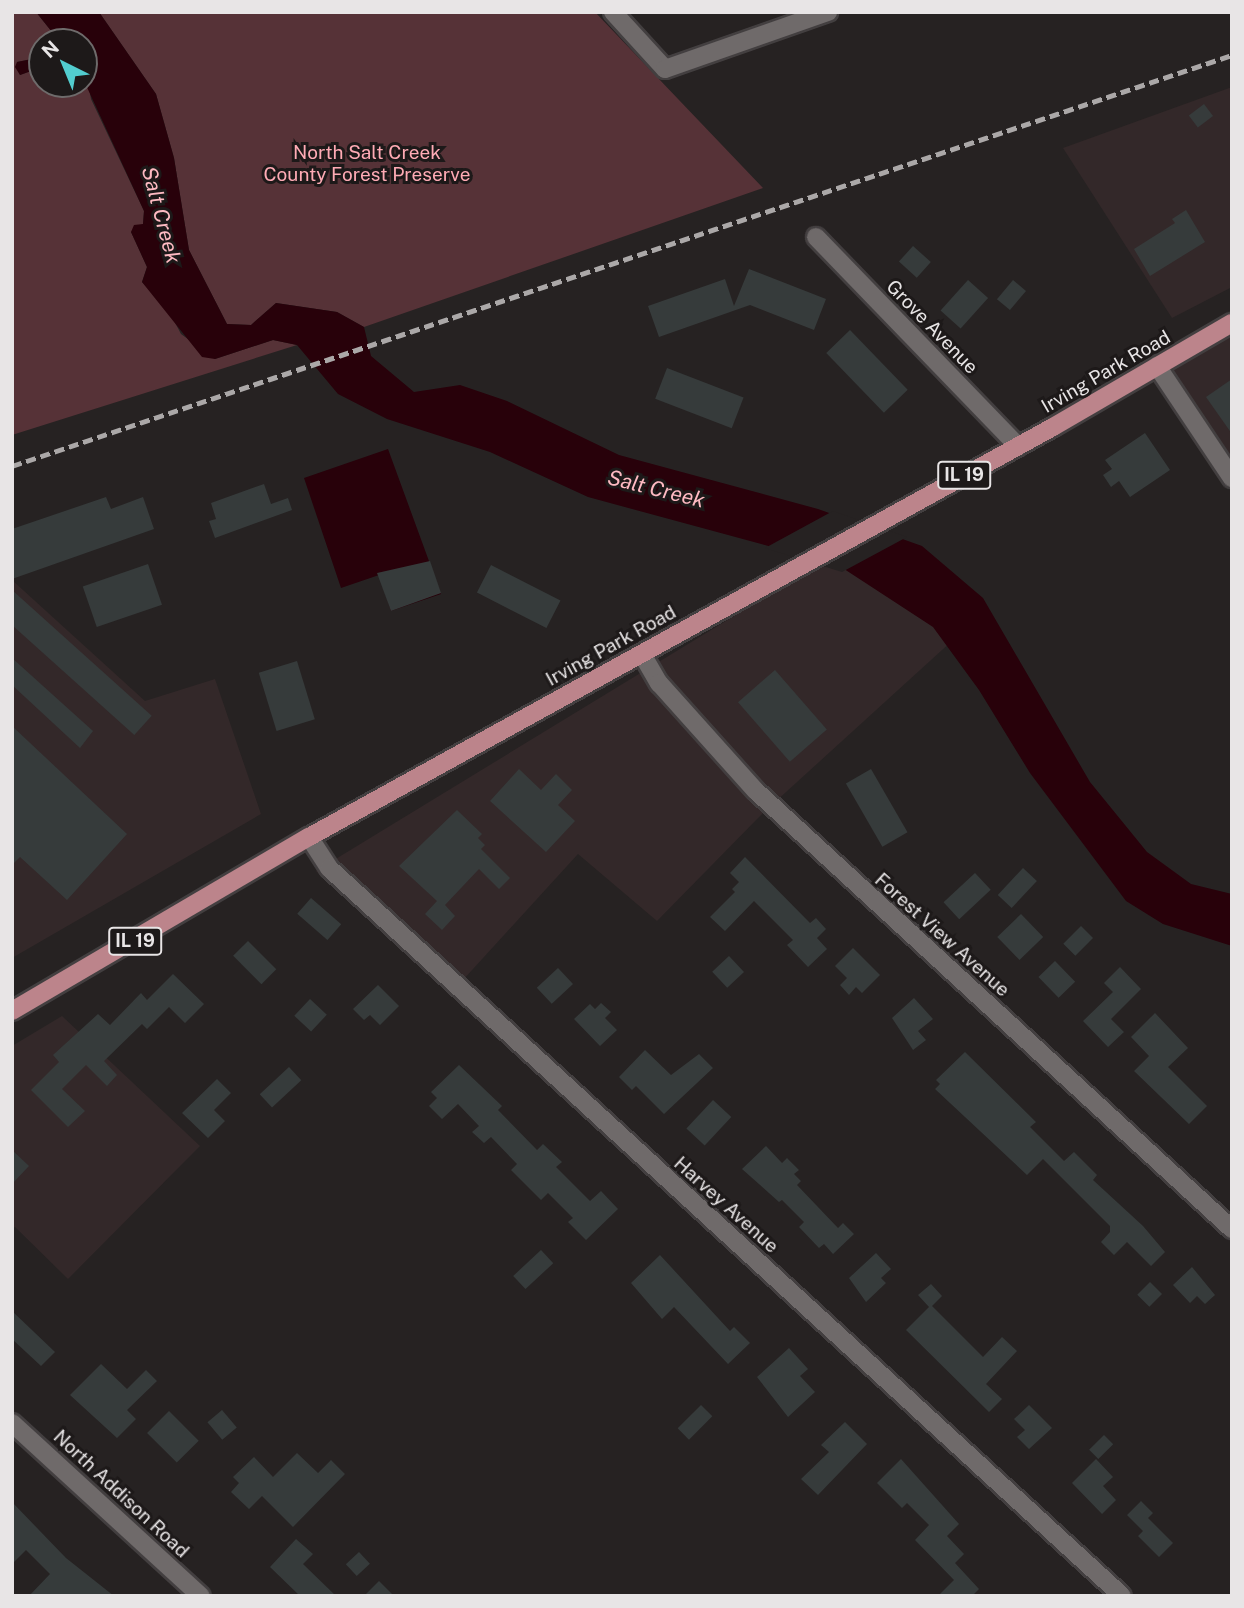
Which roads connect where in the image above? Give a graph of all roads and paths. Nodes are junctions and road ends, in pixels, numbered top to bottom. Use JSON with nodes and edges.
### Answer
{"nodes":[{"id":1,"x":613,"y":12,"type":"edge"},
{"id":2,"x":828,"y":12,"type":"edge"},
{"id":3,"x":816,"y":237,"type":"dead end"},
{"id":4,"x":1232,"y":323,"type":"edge"},
{"id":5,"x":1157,"y":366,"type":"junction"},
{"id":6,"x":1018,"y":446,"type":"junction"},
{"id":7,"x":1232,"y":478,"type":"edge"},
{"id":8,"x":642,"y":654,"type":"junction"},
{"id":9,"x":309,"y":838,"type":"junction"},
{"id":10,"x":12,"y":1011,"type":"edge"},
{"id":11,"x":1232,"y":1229,"type":"edge"},
{"id":12,"x":12,"y":1423,"type":"edge"},
{"id":13,"x":201,"y":1596,"type":"edge"},
{"id":14,"x":1122,"y":1596,"type":"edge"}],
"edges":[{"from":1,"to":2,"type":"street"},
{"from":3,"to":6,"type":"street","name":"Grove Avenue"},
{"from":4,"to":5,"type":"main road","name":"Irving Park Road","number":"IL 19"},
{"from":5,"to":6,"type":"main road","name":"Irving Park Road","number":"IL 19"},
{"from":5,"to":7,"type":"street"},
{"from":6,"to":8,"type":"main road","name":"Irving Park Road","number":"IL 19"},
{"from":8,"to":9,"type":"main road","name":"Irving Park Road","number":"IL 19"},
{"from":8,"to":11,"type":"street","name":"Forest View Avenue"},
{"from":9,"to":10,"type":"main road","name":"Irving Park Road","number":"IL 19"},
{"from":9,"to":14,"type":"street","name":"Harvey Avenue"},
{"from":12,"to":13,"type":"street","name":"North Addison Road"}]}
